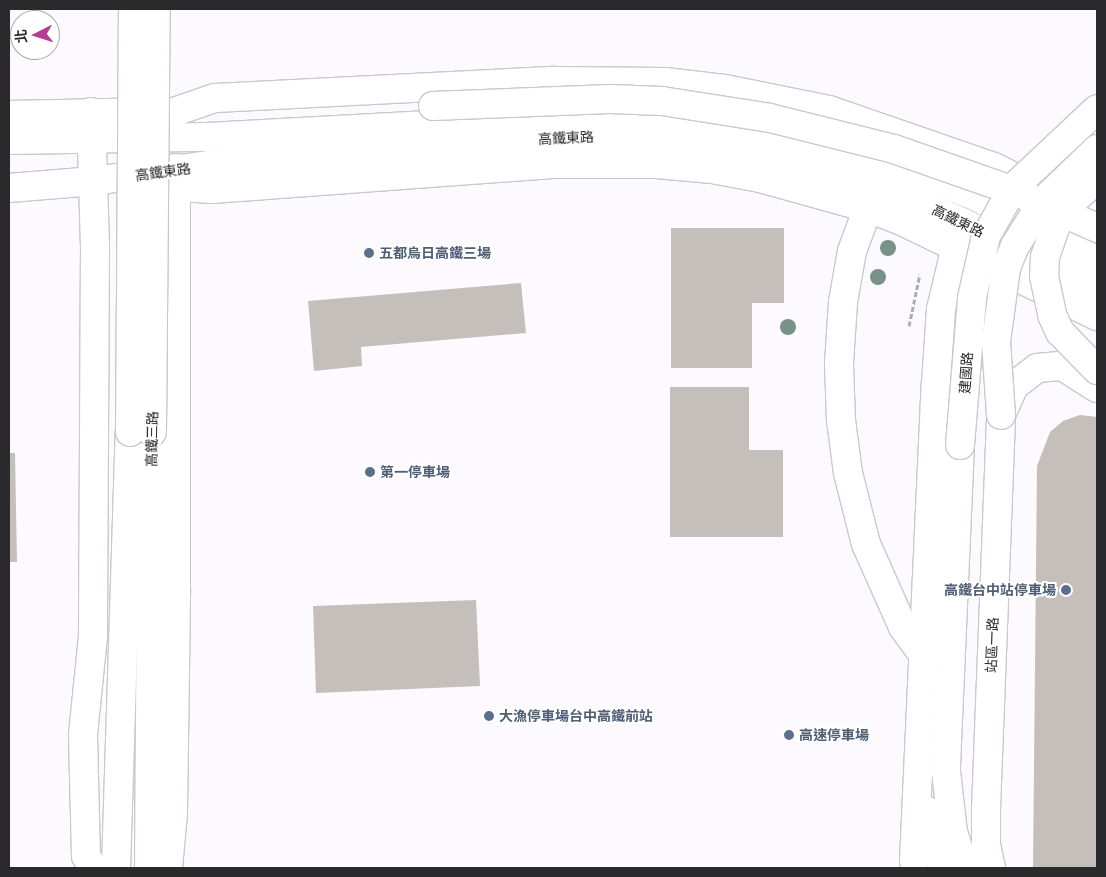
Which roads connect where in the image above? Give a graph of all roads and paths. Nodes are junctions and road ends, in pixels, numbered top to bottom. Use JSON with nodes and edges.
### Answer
{"nodes":[{"id":1,"x":133,"y":9,"type":"edge"},
{"id":2,"x":156,"y":9,"type":"edge"},
{"id":3,"x":1097,"y":109,"type":"edge"},
{"id":4,"x":92,"y":112,"type":"junction"},
{"id":5,"x":9,"y":115,"type":"edge"},
{"id":6,"x":174,"y":125,"type":"junction"},
{"id":7,"x":92,"y":139,"type":"junction"},
{"id":8,"x":9,"y":140,"type":"edge"},
{"id":9,"x":1097,"y":150,"type":"edge"},
{"id":10,"x":994,"y":168,"type":"junction"},
{"id":11,"x":1097,"y":178,"type":"edge"},
{"id":12,"x":177,"y":179,"type":"junction"},
{"id":13,"x":94,"y":181,"type":"junction"},
{"id":14,"x":9,"y":188,"type":"edge"},
{"id":15,"x":975,"y":196,"type":"junction"},
{"id":16,"x":868,"y":208,"type":"junction"},
{"id":17,"x":1097,"y":219,"type":"edge"},
{"id":18,"x":1097,"y":228,"type":"edge"},
{"id":19,"x":958,"y":234,"type":"junction"},
{"id":20,"x":1097,"y":261,"type":"edge"},
{"id":21,"x":1096,"y":310,"type":"edge"},
{"id":22,"x":1097,"y":370,"type":"edge"},
{"id":23,"x":1097,"y":388,"type":"edge"},
{"id":24,"x":1001,"y":415,"type":"junction"},
{"id":25,"x":141,"y":432,"type":"junction"},
{"id":26,"x":923,"y":654,"type":"junction"},
{"id":27,"x":933,"y":771,"type":"junction"},
{"id":28,"x":929,"y":830,"type":"junction"},
{"id":29,"x":986,"y":860,"type":"edge"},
{"id":30,"x":912,"y":864,"type":"edge"},
{"id":31,"x":93,"y":868,"type":"edge"},
{"id":32,"x":116,"y":868,"type":"edge"},
{"id":33,"x":149,"y":868,"type":"edge"},
{"id":34,"x":168,"y":868,"type":"edge"},
{"id":35,"x":943,"y":868,"type":"edge"},
{"id":36,"x":965,"y":868,"type":"edge"}],
"edges":[{"from":1,"to":25,"type":"street","name":"高鐵三路","bridge":true},
{"from":2,"to":25,"type":"street","name":"高鐵三路","bridge":true},
{"from":3,"to":27,"type":"street","name":"建國路","bridge":true},
{"from":4,"to":5,"type":"street"},
{"from":4,"to":6,"type":"street"},
{"from":4,"to":7,"type":"street"},
{"from":6,"to":7,"type":"street","name":"高鐵東路"},
{"from":6,"to":10,"type":"street"},
{"from":6,"to":12,"type":"street","name":"高鐵三路"},
{"from":6,"to":15,"type":"street","name":"高鐵東路"},
{"from":6,"to":18,"type":"street","bridge":true},
{"from":7,"to":8,"type":"street","name":"高鐵東路"},
{"from":7,"to":13,"type":"street"},
{"from":9,"to":24,"type":"street","name":"站區一路","bridge":true},
{"from":10,"to":15,"type":"street"},
{"from":10,"to":17,"type":"street"},
{"from":11,"to":22,"type":"street","bridge":true},
{"from":12,"to":13,"type":"street"},
{"from":12,"to":16,"type":"street"},
{"from":12,"to":19,"type":"street","name":"高鐵東路"},
{"from":12,"to":34,"type":"street","name":"高鐵三路"},
{"from":13,"to":14,"type":"street"},
{"from":13,"to":31,"type":"street"},
{"from":15,"to":19,"type":"street"},
{"from":15,"to":20,"type":"street","name":"高鐵東路"},
{"from":16,"to":19,"type":"street"},
{"from":16,"to":26,"type":"street"},
{"from":19,"to":21,"type":"street"},
{"from":19,"to":26,"type":"street"},
{"from":23,"to":24,"type":"street"},
{"from":24,"to":29,"type":"street","name":"站區一路"},
{"from":25,"to":32,"type":"street","name":"高鐵三路"},
{"from":25,"to":33,"type":"street","name":"高鐵三路"},
{"from":26,"to":27,"type":"street"},
{"from":27,"to":28,"type":"street"},
{"from":27,"to":30,"type":"street"},
{"from":27,"to":36,"type":"street"},
{"from":28,"to":30,"type":"street"},
{"from":28,"to":35,"type":"street"}]}
